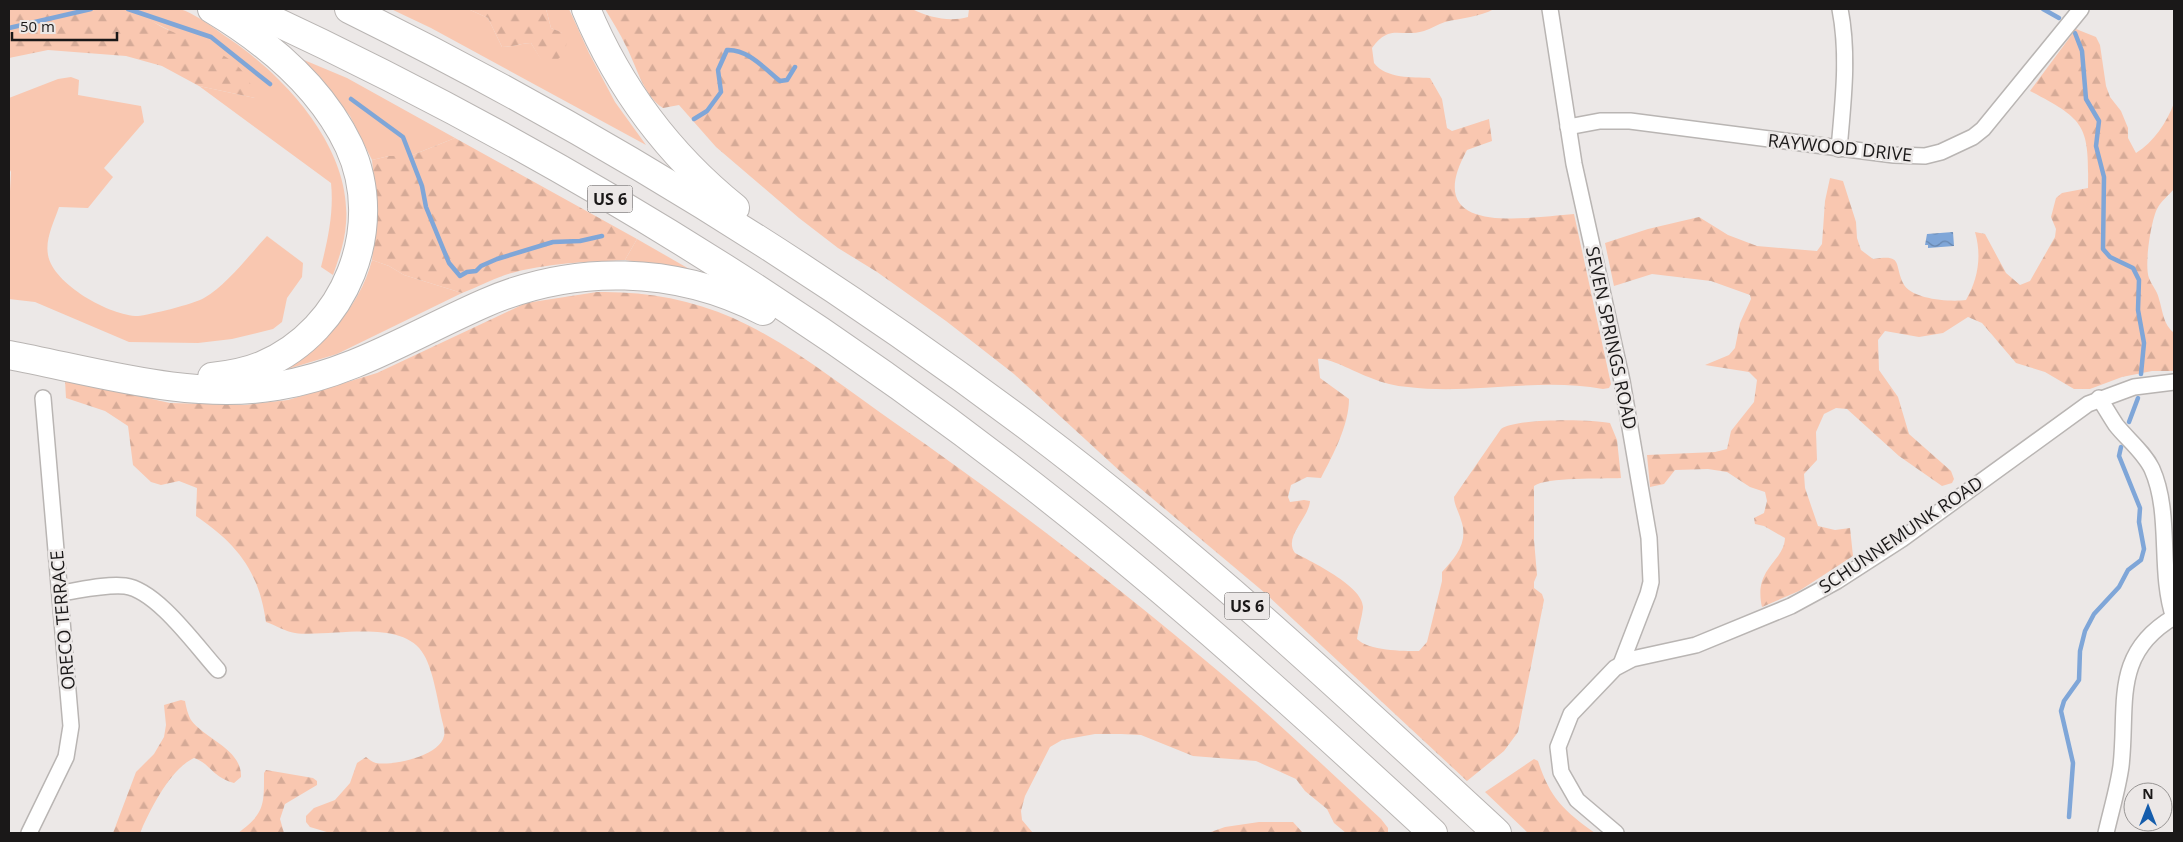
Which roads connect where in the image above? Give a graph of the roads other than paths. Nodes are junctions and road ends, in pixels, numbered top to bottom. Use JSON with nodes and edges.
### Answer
{"nodes":[{"id":1,"x":212,"y":9,"type":"edge"},
{"id":2,"x":249,"y":9,"type":"edge"},
{"id":3,"x":349,"y":9,"type":"edge"},
{"id":4,"x":586,"y":9,"type":"edge"},
{"id":5,"x":1550,"y":9,"type":"edge"},
{"id":6,"x":1840,"y":9,"type":"edge"},
{"id":7,"x":2081,"y":9,"type":"edge"},
{"id":8,"x":1568,"y":126,"type":"junction"},
{"id":9,"x":1839,"y":148,"type":"junction"},
{"id":10,"x":868,"y":312,"type":"junction"},
{"id":11,"x":16,"y":350,"type":"edge"},
{"id":12,"x":2174,"y":382,"type":"edge"},
{"id":13,"x":43,"y":398,"type":"dead end"},
{"id":14,"x":2099,"y":398,"type":"junction"},
{"id":15,"x":950,"y":423,"type":"junction"},
{"id":16,"x":60,"y":592,"type":"junction"},
{"id":17,"x":2174,"y":618,"type":"edge"},
{"id":18,"x":1621,"y":664,"type":"junction"},
{"id":19,"x":218,"y":670,"type":"dead end"},
{"id":20,"x":29,"y":833,"type":"edge"},
{"id":21,"x":1433,"y":833,"type":"edge"},
{"id":22,"x":1496,"y":833,"type":"edge"},
{"id":23,"x":1616,"y":833,"type":"edge"},
{"id":24,"x":2106,"y":833,"type":"edge"}],
"edges":[{"from":1,"to":11,"type":"highway"},
{"from":2,"to":15,"type":"highway","number":"US 6"},
{"from":3,"to":10,"type":"highway","number":"US 6"},
{"from":4,"to":10,"type":"highway"},
{"from":5,"to":8,"type":"street","name":"SEVEN SPRINGS ROAD"},
{"from":6,"to":9,"type":"street"},
{"from":7,"to":9,"type":"street","name":"RAYWOOD DRIVE"},
{"from":8,"to":9,"type":"street","name":"RAYWOOD DRIVE"},
{"from":8,"to":18,"type":"street","name":"SEVEN SPRINGS ROAD"},
{"from":10,"to":22,"type":"highway","number":"US 6"},
{"from":11,"to":15,"type":"highway"},
{"from":12,"to":14,"type":"street","name":"SCHUNNEMUNK ROAD"},
{"from":13,"to":16,"type":"street","name":"ORECO TERRACE"},
{"from":14,"to":17,"type":"street"},
{"from":14,"to":18,"type":"street","name":"SCHUNNEMUNK ROAD"},
{"from":15,"to":21,"type":"highway","number":"US 6"},
{"from":16,"to":19,"type":"street"},
{"from":16,"to":20,"type":"street","name":"ORECO TERRACE"},
{"from":17,"to":24,"type":"street"},
{"from":18,"to":23,"type":"street","name":"SCHUNNEMUNK ROAD"}]}
